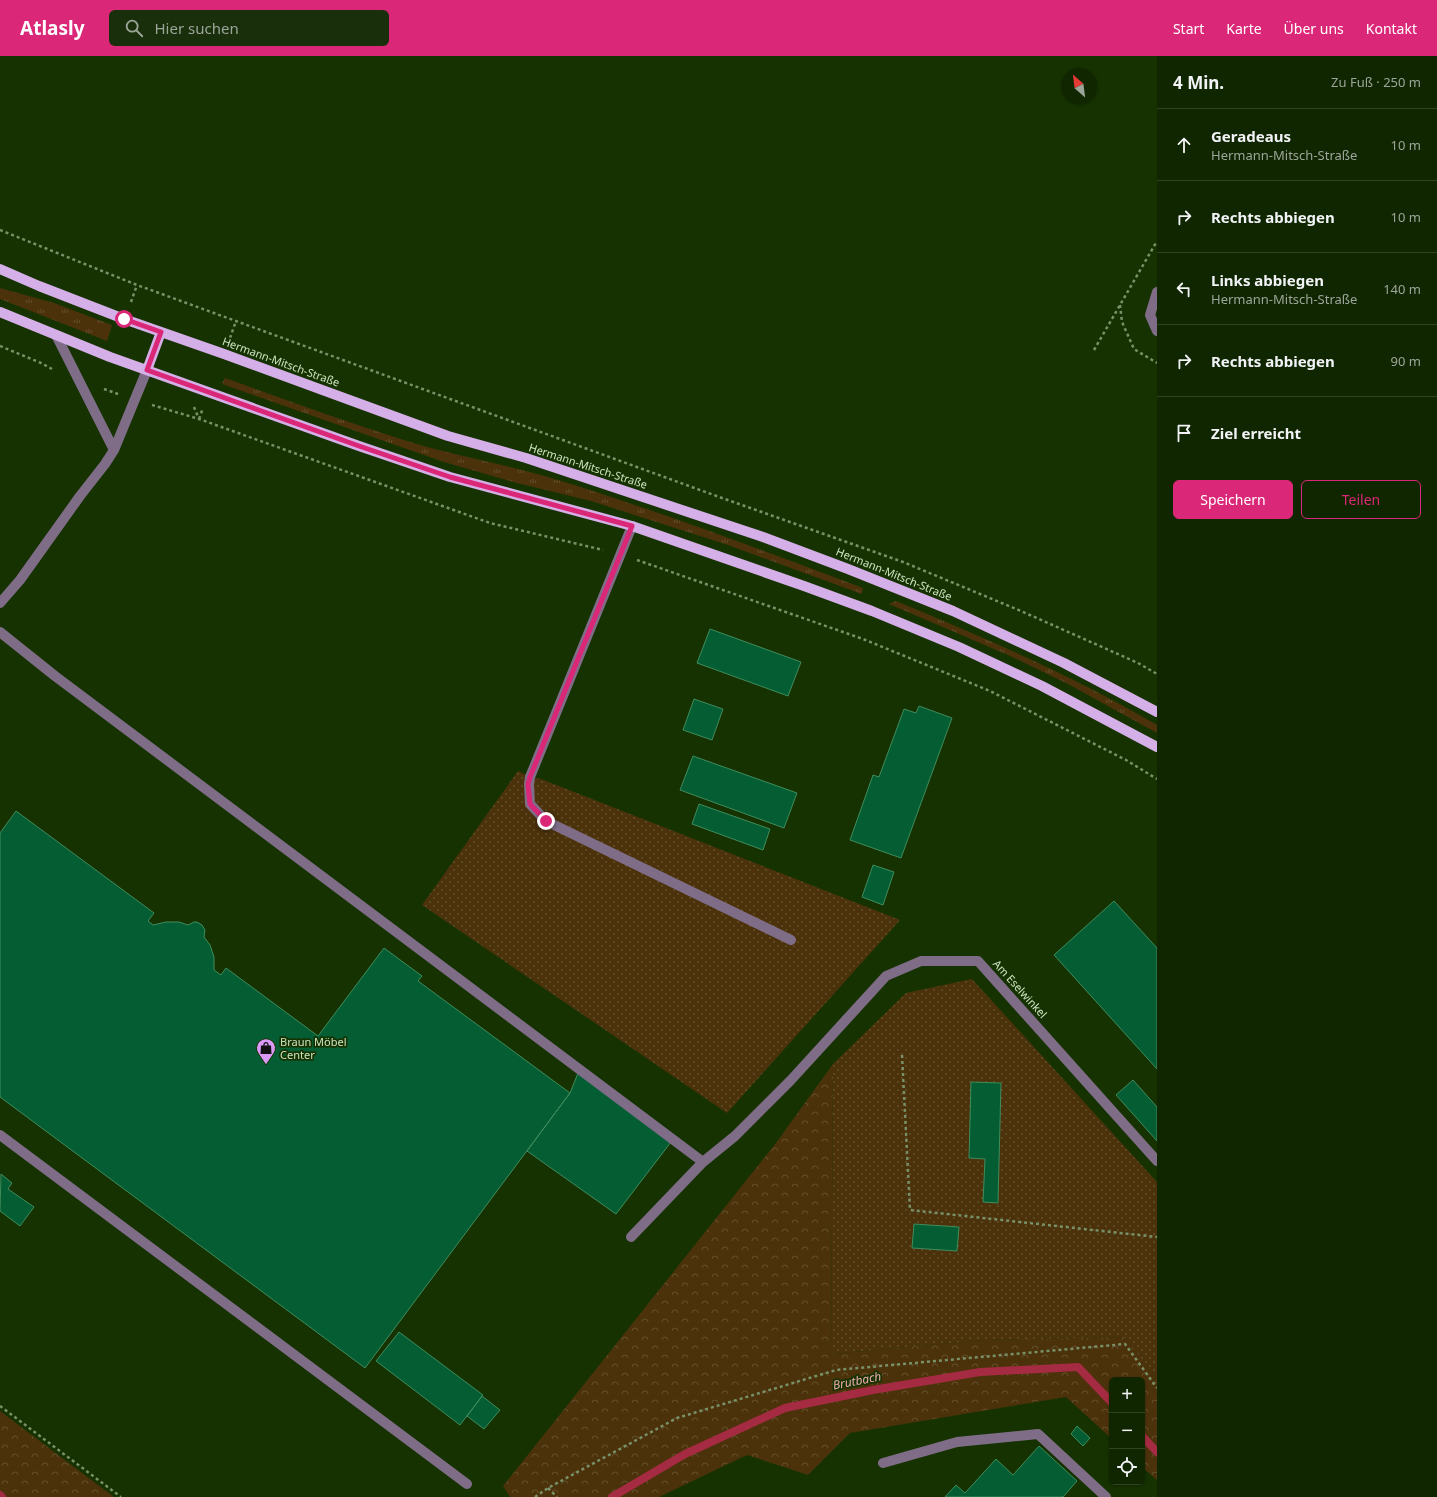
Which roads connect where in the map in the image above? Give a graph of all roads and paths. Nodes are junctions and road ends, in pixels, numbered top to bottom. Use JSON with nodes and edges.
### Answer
{"nodes":[{"id":1,"x":0,"y":230,"type":"edge"},
{"id":2,"x":1157,"y":241,"type":"edge"},
{"id":3,"x":0,"y":269,"type":"edge"},
{"id":4,"x":1157,"y":292,"type":"edge"},
{"id":5,"x":1120,"y":304,"type":"junction"},
{"id":6,"x":0,"y":312,"type":"edge"},
{"id":7,"x":1157,"y":331,"type":"edge"},
{"id":8,"x":161,"y":332,"type":"junction"},
{"id":9,"x":56,"y":335,"type":"junction"},
{"id":10,"x":0,"y":346,"type":"edge"},
{"id":11,"x":1094,"y":350,"type":"dead end"},
{"id":12,"x":1157,"y":363,"type":"edge"},
{"id":13,"x":52,"y":370,"type":"dead end"},
{"id":14,"x":147,"y":370,"type":"junction"},
{"id":15,"x":199,"y":419,"type":"dead end"},
{"id":16,"x":114,"y":450,"type":"junction"},
{"id":17,"x":632,"y":526,"type":"junction"},
{"id":18,"x":619,"y":554,"type":"junction"},
{"id":19,"x":0,"y":603,"type":"edge"},
{"id":20,"x":0,"y":632,"type":"edge"},
{"id":21,"x":1157,"y":674,"type":"edge"},
{"id":22,"x":1157,"y":712,"type":"edge"},
{"id":23,"x":1157,"y":747,"type":"edge"},
{"id":24,"x":1157,"y":779,"type":"edge"},
{"id":25,"x":791,"y":940,"type":"dead end"},
{"id":26,"x":902,"y":1055,"type":"dead end"},
{"id":27,"x":0,"y":1135,"type":"edge"},
{"id":28,"x":1157,"y":1161,"type":"edge"},
{"id":29,"x":703,"y":1162,"type":"junction"},
{"id":30,"x":631,"y":1237,"type":"dead end"},
{"id":31,"x":1157,"y":1237,"type":"edge"},
{"id":32,"x":1157,"y":1388,"type":"edge"},
{"id":33,"x":0,"y":1406,"type":"edge"},
{"id":34,"x":883,"y":1463,"type":"dead end"},
{"id":35,"x":467,"y":1484,"type":"dead end"},
{"id":36,"x":548,"y":1488,"type":"junction"},
{"id":37,"x":121,"y":1497,"type":"edge"},
{"id":38,"x":535,"y":1497,"type":"edge"},
{"id":39,"x":557,"y":1497,"type":"edge"},
{"id":40,"x":1106,"y":1497,"type":"edge"}],
"edges":[{"from":1,"to":21,"type":"path"},
{"from":2,"to":5,"type":"path"},
{"from":3,"to":8,"type":"main road","name":"Hermann-Mitsch-Straße"},
{"from":4,"to":7,"type":"street"},
{"from":5,"to":11,"type":"path"},
{"from":5,"to":12,"type":"path"},
{"from":6,"to":9,"type":"main road"},
{"from":8,"to":14,"type":"main road"},
{"from":8,"to":22,"type":"main road","name":"Hermann-Mitsch-Straße"},
{"from":9,"to":14,"type":"main road"},
{"from":9,"to":16,"type":"street"},
{"from":10,"to":13,"type":"path"},
{"from":14,"to":16,"type":"street"},
{"from":14,"to":17,"type":"main road"},
{"from":15,"to":18,"type":"path"},
{"from":16,"to":19,"type":"street"},
{"from":17,"to":18,"type":"street"},
{"from":17,"to":23,"type":"main road"},
{"from":18,"to":24,"type":"path"},
{"from":18,"to":25,"type":"street"},
{"from":20,"to":29,"type":"street"},
{"from":26,"to":31,"type":"path"},
{"from":27,"to":35,"type":"street"},
{"from":28,"to":29,"type":"street","name":"Am Eselwinkel"},
{"from":29,"to":30,"type":"street","name":"Am Eselwinkel"},
{"from":32,"to":36,"type":"path"},
{"from":33,"to":37,"type":"path"},
{"from":34,"to":40,"type":"street"},
{"from":36,"to":38,"type":"path"},
{"from":36,"to":39,"type":"path"}]}
